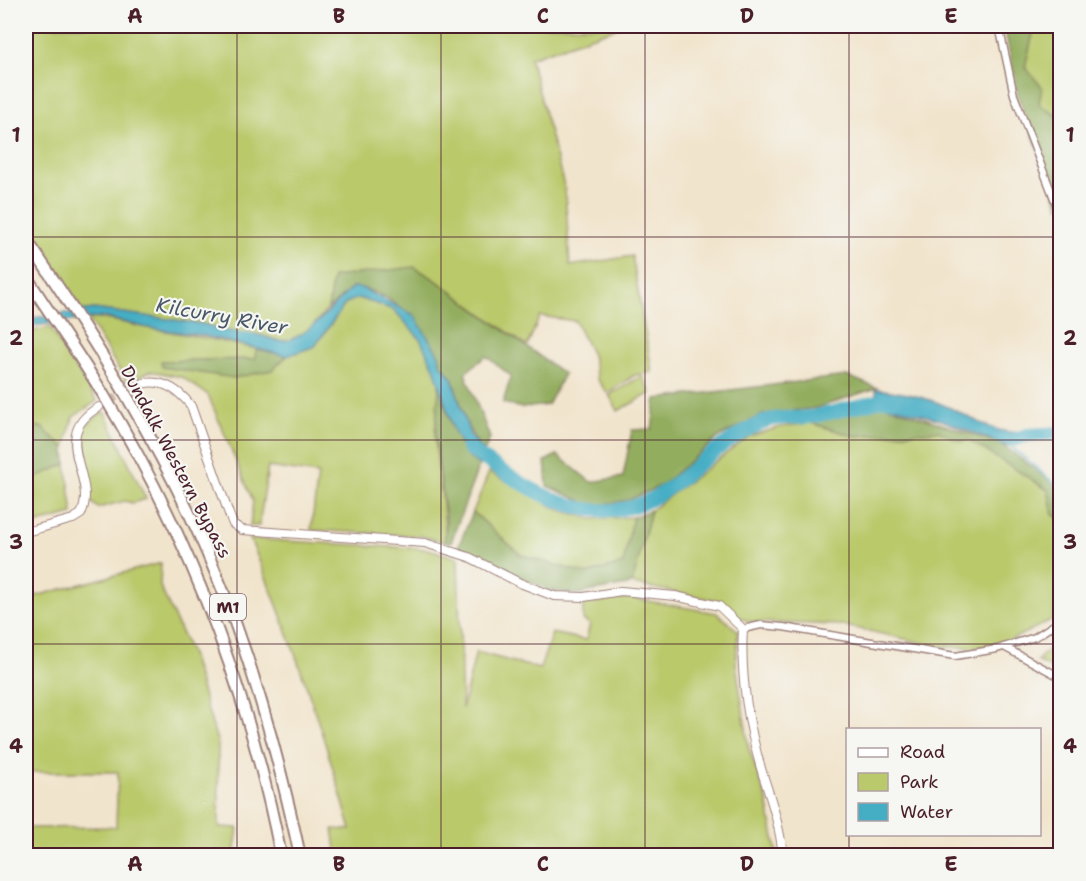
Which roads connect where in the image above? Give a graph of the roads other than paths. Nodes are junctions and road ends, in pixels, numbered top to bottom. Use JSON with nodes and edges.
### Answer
{"nodes":[{"id":1,"x":999,"y":26,"type":"edge"},
{"id":2,"x":1060,"y":214,"type":"edge"},
{"id":3,"x":26,"y":239,"type":"edge"},
{"id":4,"x":26,"y":276,"type":"edge"},
{"id":5,"x":134,"y":387,"type":"tunnel mouth"},
{"id":6,"x":99,"y":407,"type":"tunnel mouth"},
{"id":7,"x":26,"y":532,"type":"edge"},
{"id":8,"x":1060,"y":621,"type":"edge"},
{"id":9,"x":743,"y":629,"type":"junction"},
{"id":10,"x":1004,"y":647,"type":"junction"},
{"id":11,"x":1060,"y":677,"type":"edge"},
{"id":12,"x":281,"y":855,"type":"edge"},
{"id":13,"x":300,"y":855,"type":"edge"},
{"id":14,"x":783,"y":855,"type":"edge"}],
"edges":[{"from":1,"to":2,"type":"street"},
{"from":3,"to":13,"type":"highway","name":"Dundalk Western Bypass","number":"M1"},
{"from":4,"to":12,"type":"highway","name":"Dundalk Western Bypass","number":"M1"},
{"from":5,"to":9,"type":"street"},
{"from":6,"to":7,"type":"street"},
{"from":8,"to":10,"type":"street"},
{"from":9,"to":10,"type":"street"},
{"from":9,"to":14,"type":"street"},
{"from":10,"to":11,"type":"street"}]}
